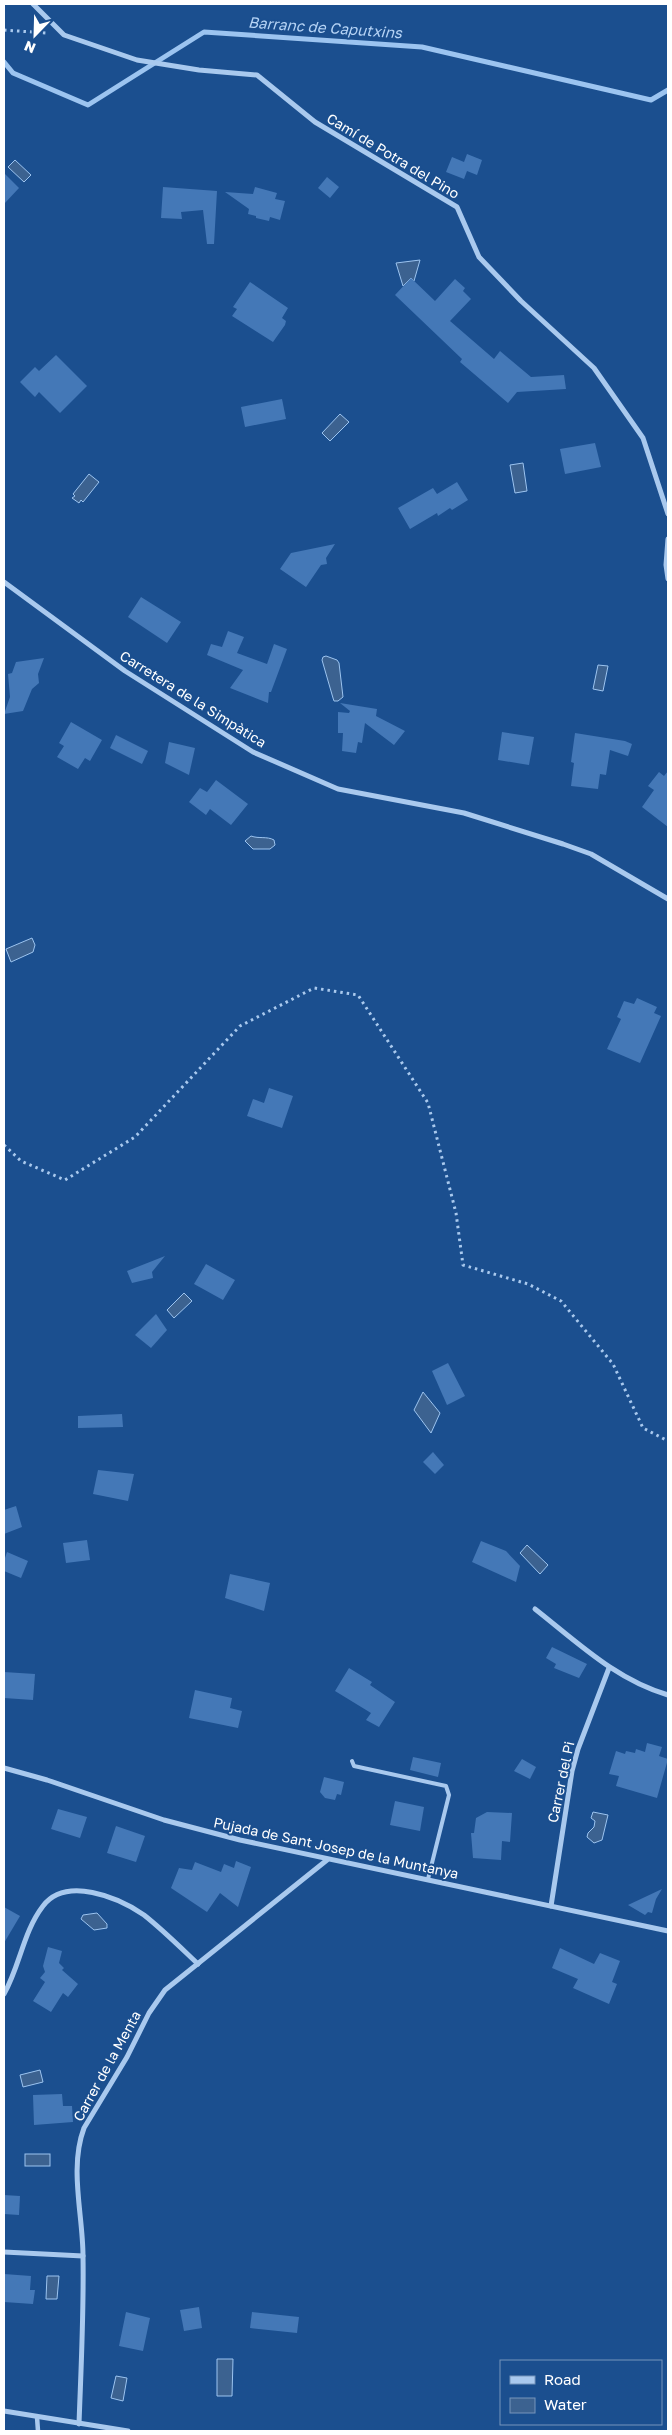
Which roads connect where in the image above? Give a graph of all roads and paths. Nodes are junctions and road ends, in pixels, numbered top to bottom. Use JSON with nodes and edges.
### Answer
{"nodes":[{"id":1,"x":33,"y":4,"type":"edge"},
{"id":2,"x":4,"y":30,"type":"edge"},
{"id":3,"x":64,"y":35,"type":"junction"},
{"id":4,"x":668,"y":514,"type":"edge"},
{"id":5,"x":668,"y":539,"type":"edge"},
{"id":6,"x":668,"y":579,"type":"edge"},
{"id":7,"x":4,"y":582,"type":"edge"},
{"id":8,"x":668,"y":899,"type":"edge"},
{"id":9,"x":4,"y":1145,"type":"edge"},
{"id":10,"x":668,"y":1441,"type":"edge"},
{"id":11,"x":535,"y":1609,"type":"dead end"},
{"id":12,"x":609,"y":1668,"type":"junction"},
{"id":13,"x":668,"y":1695,"type":"edge"},
{"id":14,"x":352,"y":1761,"type":"dead end"},
{"id":15,"x":4,"y":1768,"type":"edge"},
{"id":16,"x":327,"y":1860,"type":"junction"},
{"id":17,"x":428,"y":1879,"type":"junction"},
{"id":18,"x":551,"y":1906,"type":"junction"},
{"id":19,"x":668,"y":1931,"type":"edge"},
{"id":20,"x":198,"y":1964,"type":"junction"},
{"id":21,"x":4,"y":1994,"type":"edge"},
{"id":22,"x":4,"y":2252,"type":"edge"},
{"id":23,"x":83,"y":2256,"type":"junction"},
{"id":24,"x":4,"y":2411,"type":"edge"},
{"id":25,"x":37,"y":2417,"type":"junction"},
{"id":26,"x":79,"y":2424,"type":"junction"},
{"id":27,"x":38,"y":2431,"type":"edge"},
{"id":28,"x":128,"y":2431,"type":"edge"}],
"edges":[{"from":1,"to":3,"type":"street","name":"Camí de Potra del Pino"},
{"from":2,"to":3,"type":"path"},
{"from":3,"to":4,"type":"street","name":"Camí de Potra del Pino"},
{"from":5,"to":6,"type":"street"},
{"from":7,"to":8,"type":"street","name":"Carretera de la Simpàtica"},
{"from":9,"to":10,"type":"path"},
{"from":11,"to":12,"type":"street"},
{"from":12,"to":13,"type":"street"},
{"from":12,"to":18,"type":"street","name":"Carrer del Pi"},
{"from":14,"to":17,"type":"lane"},
{"from":15,"to":16,"type":"street","name":"Pujada de Sant Josep de la Muntanya"},
{"from":16,"to":17,"type":"street","name":"Pujada de Sant Josep de la Muntanya"},
{"from":16,"to":20,"type":"street","name":"Carrer de la Menta"},
{"from":17,"to":18,"type":"street","name":"Pujada de Sant Josep de la Muntanya"},
{"from":18,"to":19,"type":"street","name":"Pujada de Sant Josep de la Muntanya"},
{"from":20,"to":21,"type":"street"},
{"from":20,"to":23,"type":"street","name":"Carrer de la Menta"},
{"from":22,"to":23,"type":"street"},
{"from":23,"to":26,"type":"street","name":"Carrer de la Menta"},
{"from":24,"to":25,"type":"street"},
{"from":25,"to":26,"type":"street"},
{"from":25,"to":27,"type":"street"},
{"from":26,"to":28,"type":"street"}]}
